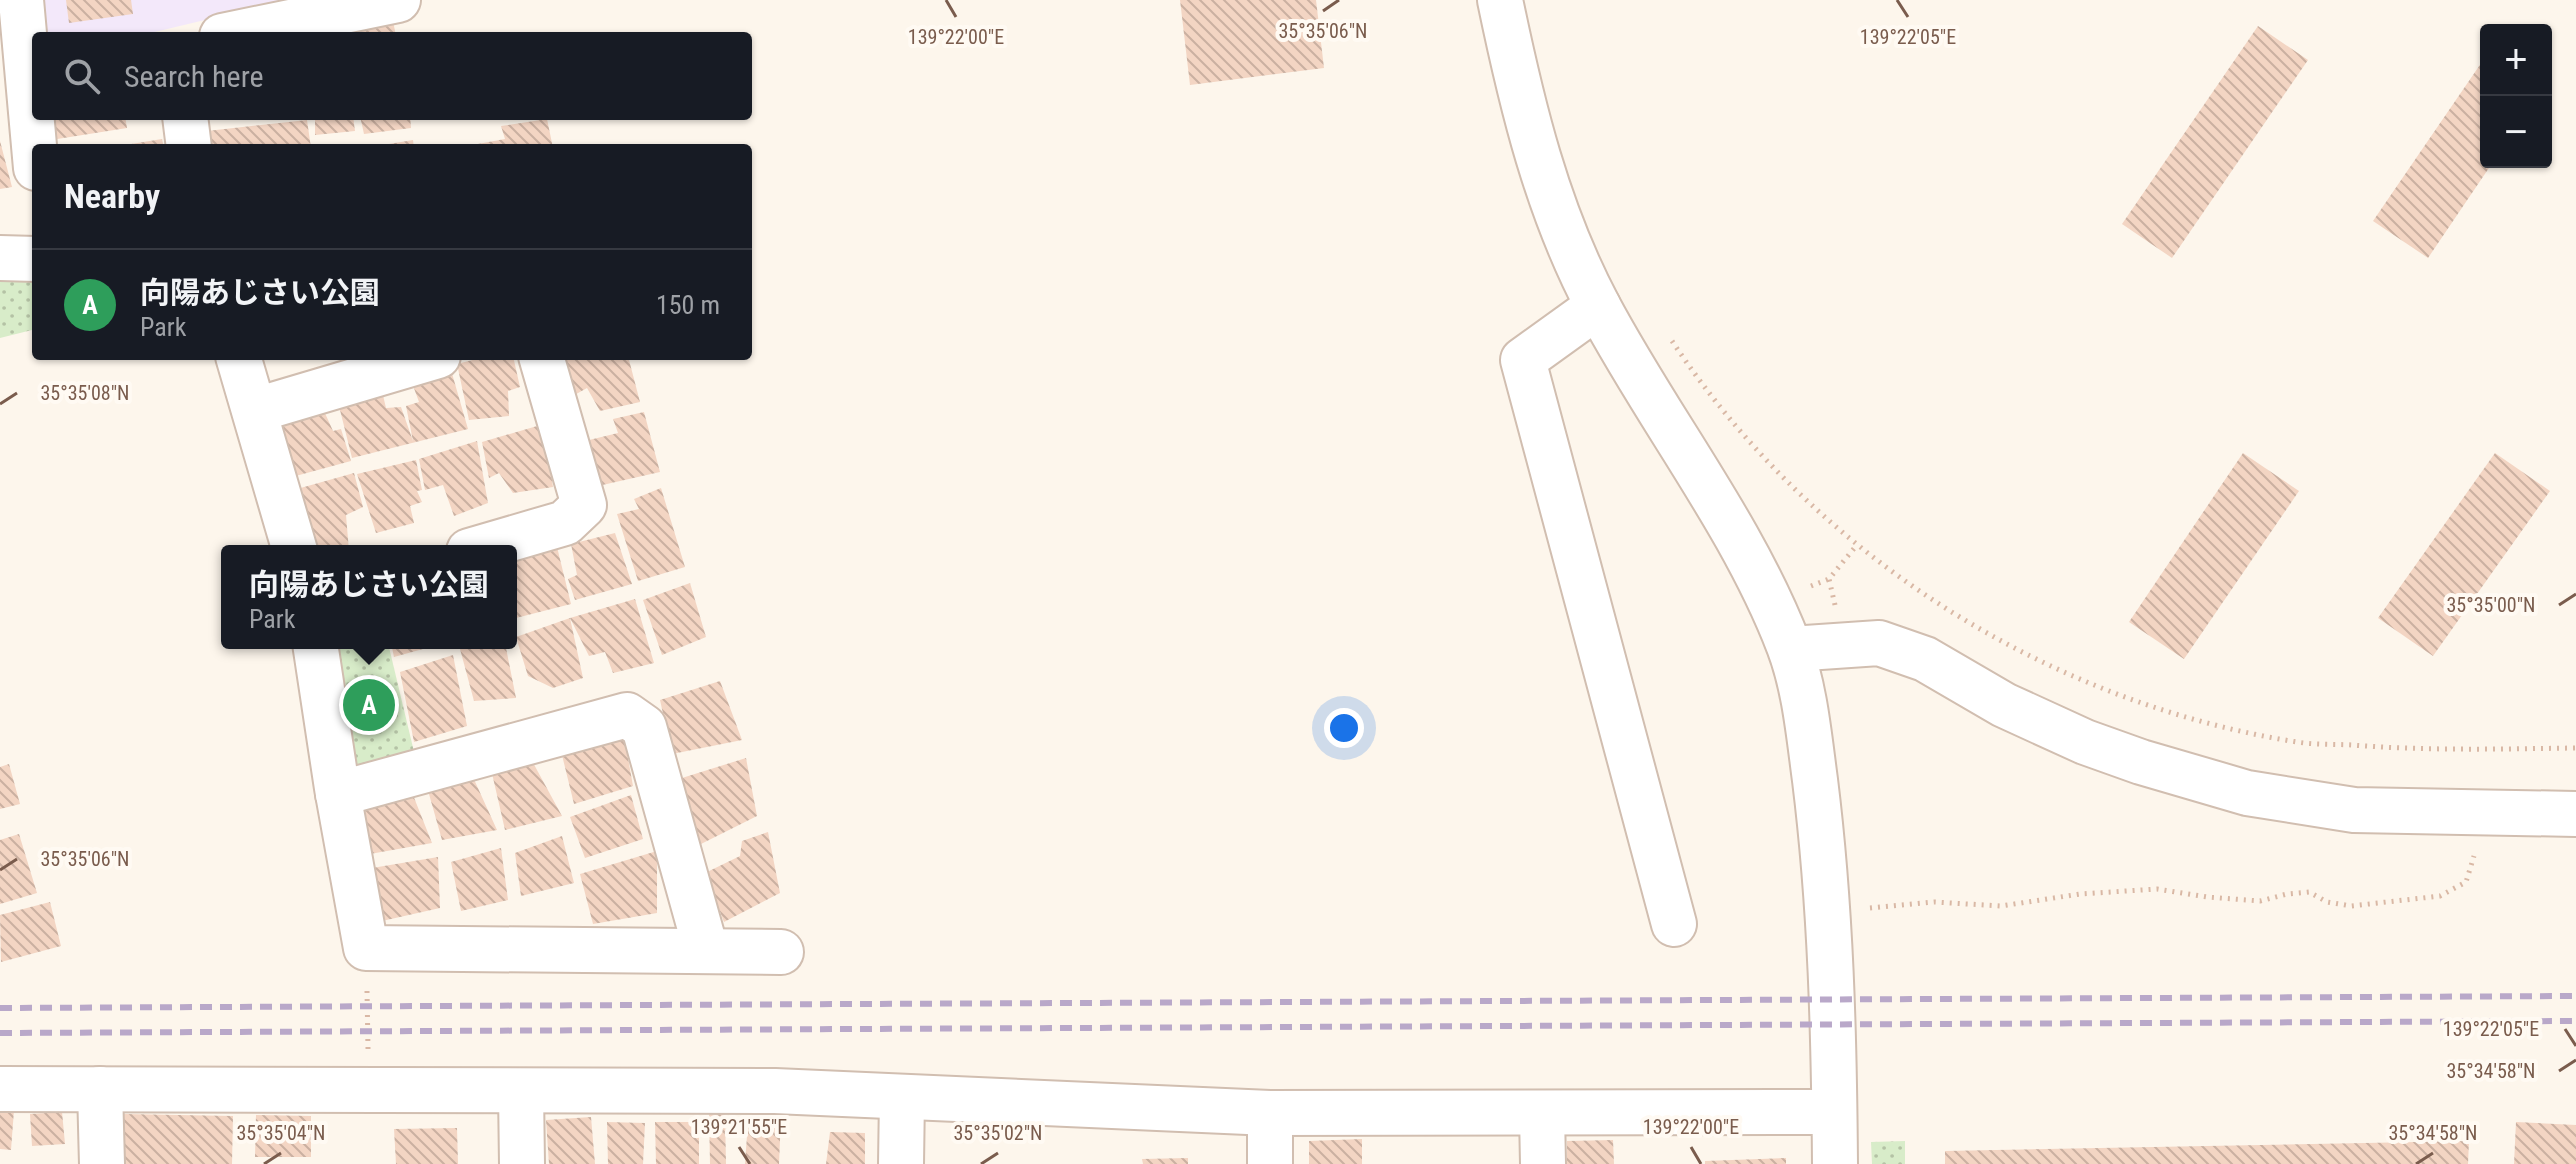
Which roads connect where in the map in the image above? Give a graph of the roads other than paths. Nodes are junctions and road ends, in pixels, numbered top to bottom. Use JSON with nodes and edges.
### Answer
{"nodes":[{"id":1,"x":21,"y":0,"type":"edge"},
{"id":2,"x":398,"y":0,"type":"edge"},
{"id":3,"x":1500,"y":0,"type":"edge"},
{"id":4,"x":242,"y":32,"type":"edge"},
{"id":5,"x":32,"y":76,"type":"edge"},
{"id":6,"x":34,"y":120,"type":"edge"},
{"id":7,"x":186,"y":120,"type":"edge"},
{"id":8,"x":35,"y":144,"type":"edge"},
{"id":9,"x":188,"y":144,"type":"edge"},
{"id":10,"x":0,"y":258,"type":"edge"},
{"id":11,"x":32,"y":259,"type":"edge"},
{"id":12,"x":1598,"y":306,"type":"junction"},
{"id":13,"x":239,"y":360,"type":"edge"},
{"id":14,"x":425,"y":360,"type":"edge"},
{"id":15,"x":542,"y":360,"type":"edge"},
{"id":16,"x":256,"y":410,"type":"junction"},
{"id":17,"x":293,"y":545,"type":"edge"},
{"id":18,"x":490,"y":545,"type":"edge"},
{"id":19,"x":316,"y":649,"type":"edge"},
{"id":20,"x":1791,"y":649,"type":"junction"},
{"id":21,"x":338,"y":794,"type":"junction"},
{"id":22,"x":2576,"y":814,"type":"edge"},
{"id":23,"x":1674,"y":924,"type":"dead end"},
{"id":24,"x":706,"y":950,"type":"junction"},
{"id":25,"x":781,"y":952,"type":"dead end"},
{"id":26,"x":0,"y":1089,"type":"edge"},
{"id":27,"x":100,"y":1089,"type":"junction"},
{"id":28,"x":521,"y":1091,"type":"junction"},
{"id":29,"x":902,"y":1097,"type":"junction"},
{"id":30,"x":1834,"y":1112,"type":"junction"},
{"id":31,"x":1270,"y":1113,"type":"junction"},
{"id":32,"x":1542,"y":1114,"type":"junction"},
{"id":33,"x":102,"y":1164,"type":"edge"},
{"id":34,"x":522,"y":1164,"type":"edge"},
{"id":35,"x":901,"y":1164,"type":"edge"},
{"id":36,"x":1270,"y":1164,"type":"edge"},
{"id":37,"x":1543,"y":1164,"type":"edge"},
{"id":38,"x":1835,"y":1164,"type":"edge"}],
"edges":[{"from":1,"to":5,"type":"street"},
{"from":2,"to":4,"type":"street"},
{"from":3,"to":12,"type":"street"},
{"from":6,"to":8,"type":"street"},
{"from":7,"to":9,"type":"street"},
{"from":10,"to":11,"type":"street"},
{"from":12,"to":20,"type":"street"},
{"from":12,"to":23,"type":"street"},
{"from":13,"to":16,"type":"street"},
{"from":14,"to":16,"type":"street"},
{"from":15,"to":18,"type":"street"},
{"from":16,"to":17,"type":"street"},
{"from":19,"to":21,"type":"street"},
{"from":20,"to":22,"type":"street"},
{"from":20,"to":30,"type":"street"},
{"from":21,"to":24,"type":"street"},
{"from":21,"to":24,"type":"street"},
{"from":24,"to":25,"type":"street"},
{"from":26,"to":27,"type":"street"},
{"from":27,"to":28,"type":"street"},
{"from":27,"to":33,"type":"street"},
{"from":28,"to":29,"type":"street"},
{"from":28,"to":34,"type":"street"},
{"from":29,"to":31,"type":"street"},
{"from":29,"to":35,"type":"street"},
{"from":30,"to":32,"type":"street"},
{"from":30,"to":38,"type":"street"},
{"from":31,"to":32,"type":"street"},
{"from":31,"to":36,"type":"street"},
{"from":32,"to":37,"type":"street"}]}
